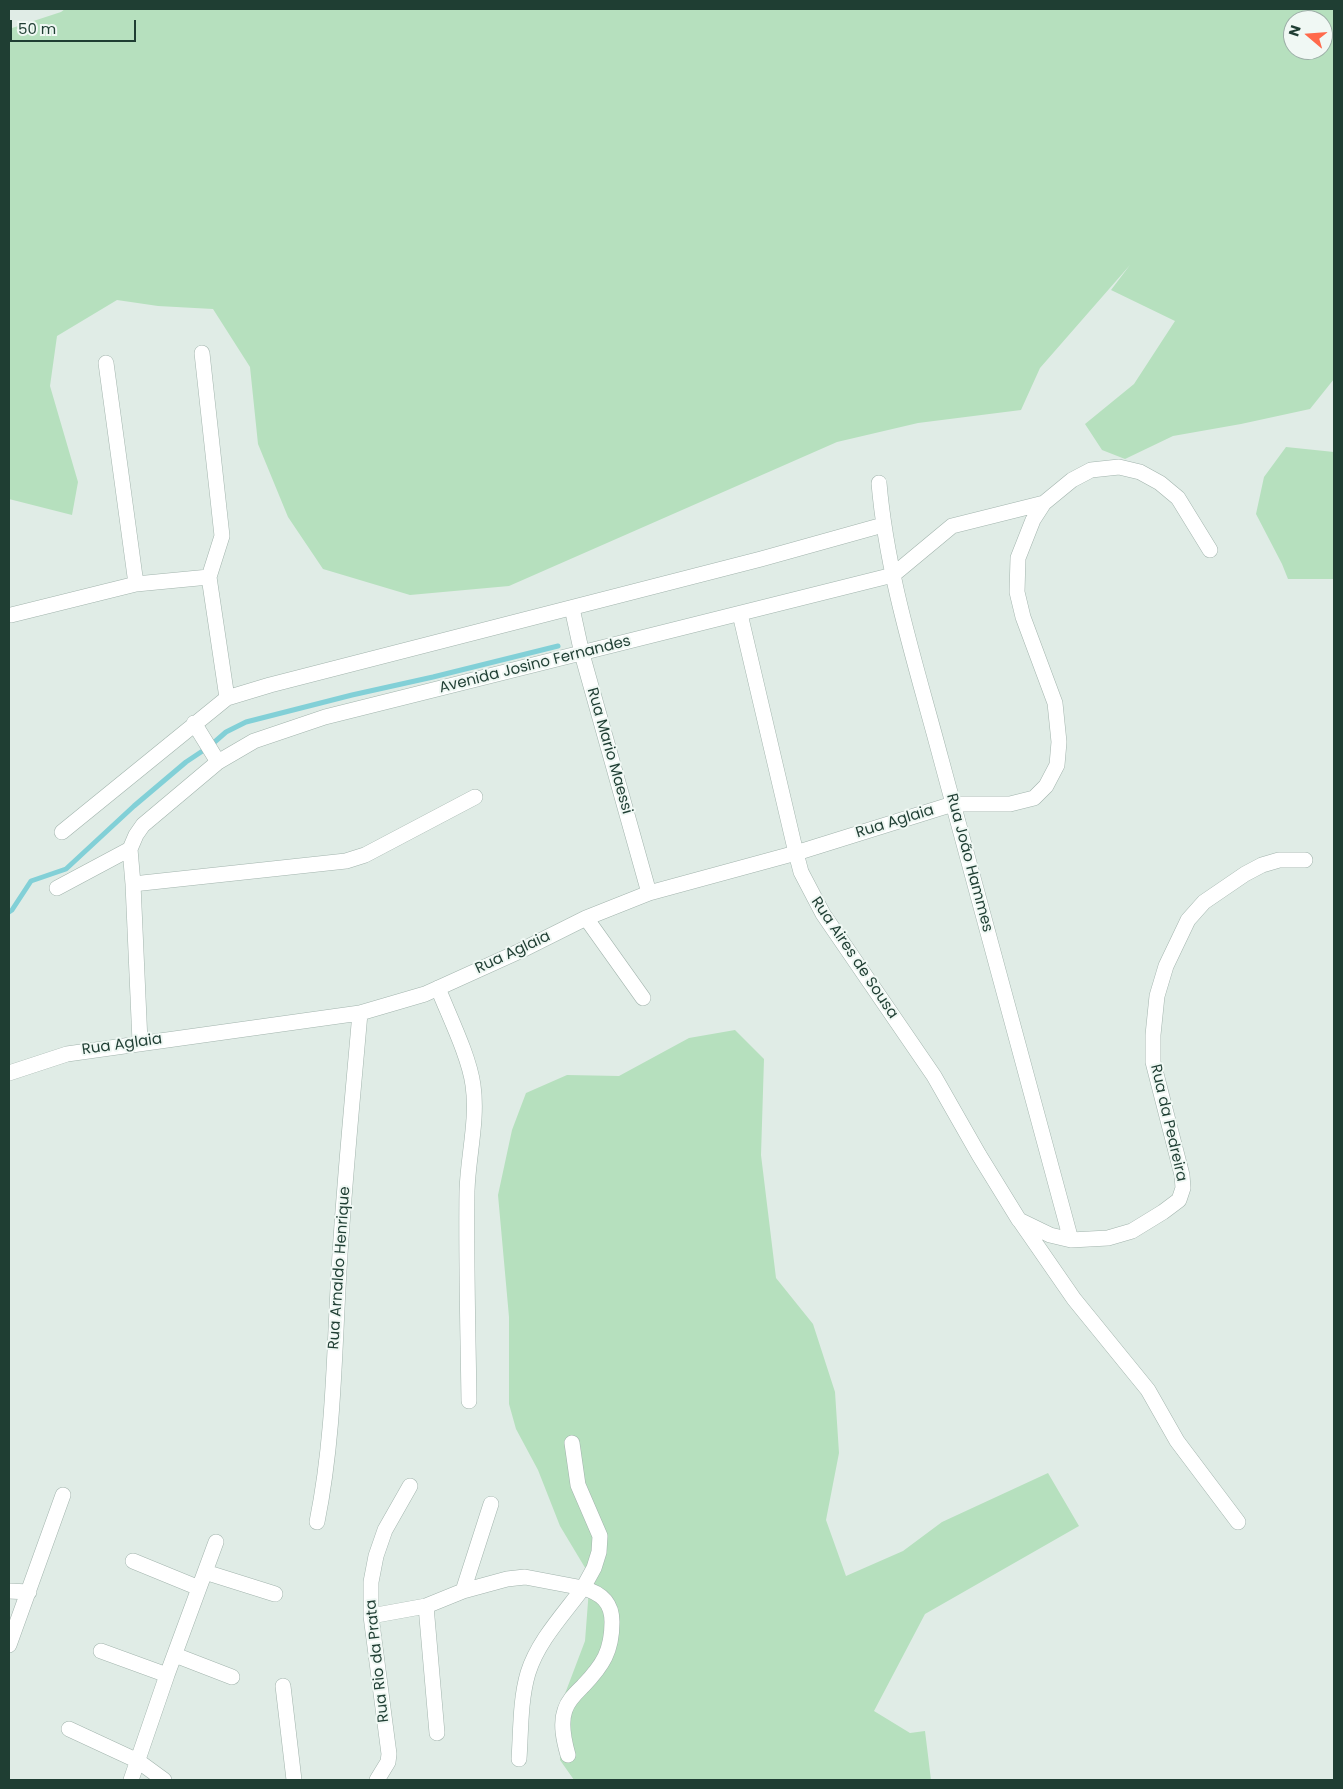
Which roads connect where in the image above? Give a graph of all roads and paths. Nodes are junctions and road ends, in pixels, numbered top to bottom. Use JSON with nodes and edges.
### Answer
{"nodes":[{"id":1,"x":202,"y":353,"type":"dead end"},
{"id":2,"x":106,"y":363,"type":"dead end"},
{"id":3,"x":879,"y":483,"type":"dead end"},
{"id":4,"x":1044,"y":503,"type":"junction"},
{"id":5,"x":882,"y":525,"type":"junction"},
{"id":6,"x":1210,"y":550,"type":"dead end"},
{"id":7,"x":893,"y":575,"type":"junction"},
{"id":8,"x":209,"y":577,"type":"junction"},
{"id":9,"x":136,"y":584,"type":"junction"},
{"id":10,"x":572,"y":608,"type":"junction"},
{"id":11,"x":740,"y":614,"type":"junction"},
{"id":12,"x":11,"y":615,"type":"dead end"},
{"id":13,"x":582,"y":654,"type":"junction"},
{"id":14,"x":228,"y":698,"type":"junction"},
{"id":15,"x":194,"y":723,"type":"junction"},
{"id":16,"x":211,"y":753,"type":"junction"},
{"id":17,"x":475,"y":797,"type":"dead end"},
{"id":18,"x":952,"y":804,"type":"junction"},
{"id":19,"x":62,"y":832,"type":"dead end"},
{"id":20,"x":130,"y":849,"type":"junction"},
{"id":21,"x":796,"y":853,"type":"junction"},
{"id":22,"x":1305,"y":860,"type":"dead end"},
{"id":23,"x":133,"y":884,"type":"junction"},
{"id":24,"x":57,"y":888,"type":"dead end"},
{"id":25,"x":650,"y":893,"type":"junction"},
{"id":26,"x":586,"y":918,"type":"junction"},
{"id":27,"x":438,"y":988,"type":"junction"},
{"id":28,"x":643,"y":998,"type":"dead end"},
{"id":29,"x":360,"y":1013,"type":"junction"},
{"id":30,"x":140,"y":1042,"type":"junction"},
{"id":31,"x":9,"y":1073,"type":"edge"},
{"id":32,"x":1019,"y":1220,"type":"junction"},
{"id":33,"x":1071,"y":1240,"type":"junction"},
{"id":34,"x":469,"y":1401,"type":"dead end"},
{"id":35,"x":572,"y":1443,"type":"dead end"},
{"id":36,"x":410,"y":1486,"type":"dead end"},
{"id":37,"x":63,"y":1495,"type":"dead end"},
{"id":38,"x":491,"y":1504,"type":"dead end"},
{"id":39,"x":317,"y":1522,"type":"dead end"},
{"id":40,"x":1238,"y":1522,"type":"dead end"},
{"id":41,"x":216,"y":1542,"type":"dead end"},
{"id":42,"x":133,"y":1562,"type":"dead end"},
{"id":43,"x":205,"y":1572,"type":"junction"},
{"id":44,"x":199,"y":1588,"type":"junction"},
{"id":45,"x":583,"y":1588,"type":"junction"},
{"id":46,"x":9,"y":1591,"type":"edge"},
{"id":47,"x":463,"y":1591,"type":"junction"},
{"id":48,"x":29,"y":1592,"type":"junction"},
{"id":49,"x":275,"y":1594,"type":"dead end"},
{"id":50,"x":426,"y":1606,"type":"junction"},
{"id":51,"x":371,"y":1616,"type":"junction"},
{"id":52,"x":9,"y":1645,"type":"edge"},
{"id":53,"x":100,"y":1651,"type":"dead end"},
{"id":54,"x":174,"y":1655,"type":"junction"},
{"id":55,"x":167,"y":1675,"type":"junction"},
{"id":56,"x":232,"y":1677,"type":"dead end"},
{"id":57,"x":283,"y":1686,"type":"dead end"},
{"id":58,"x":70,"y":1729,"type":"dead end"},
{"id":59,"x":437,"y":1733,"type":"dead end"},
{"id":60,"x":568,"y":1755,"type":"dead end"},
{"id":61,"x":519,"y":1759,"type":"dead end"},
{"id":62,"x":138,"y":1761,"type":"junction"},
{"id":63,"x":131,"y":1780,"type":"edge"},
{"id":64,"x":164,"y":1780,"type":"edge"},
{"id":65,"x":294,"y":1780,"type":"edge"},
{"id":66,"x":377,"y":1780,"type":"edge"}],
"edges":[{"from":1,"to":8,"type":"street"},
{"from":2,"to":9,"type":"street"},
{"from":3,"to":5,"type":"street","name":"Rua João Hammes"},
{"from":4,"to":6,"type":"street"},
{"from":4,"to":7,"type":"street","name":"Avenida Josino Fernandes"},
{"from":4,"to":18,"type":"street","name":"Rua Aglaia"},
{"from":5,"to":7,"type":"street","name":"Rua João Hammes"},
{"from":5,"to":10,"type":"street"},
{"from":7,"to":11,"type":"street","name":"Avenida Josino Fernandes"},
{"from":7,"to":18,"type":"street","name":"Rua João Hammes"},
{"from":8,"to":9,"type":"street"},
{"from":8,"to":14,"type":"street"},
{"from":9,"to":12,"type":"street"},
{"from":10,"to":13,"type":"street","name":"Rua Mario Maessi"},
{"from":10,"to":14,"type":"street"},
{"from":11,"to":13,"type":"street","name":"Avenida Josino Fernandes"},
{"from":11,"to":21,"type":"street","name":"Rua Aires de Sousa"},
{"from":13,"to":16,"type":"street","name":"Avenida Josino Fernandes"},
{"from":13,"to":25,"type":"street","name":"Rua Mario Maessi"},
{"from":14,"to":15,"type":"street"},
{"from":15,"to":16,"type":"street"},
{"from":15,"to":19,"type":"street"},
{"from":16,"to":20,"type":"street","name":"Avenida Josino Fernandes"},
{"from":17,"to":23,"type":"street"},
{"from":18,"to":21,"type":"street","name":"Rua Aglaia"},
{"from":18,"to":33,"type":"street","name":"Rua João Hammes"},
{"from":20,"to":23,"type":"street"},
{"from":20,"to":24,"type":"street"},
{"from":21,"to":25,"type":"street","name":"Rua Aglaia"},
{"from":21,"to":32,"type":"street","name":"Rua Aires de Sousa"},
{"from":22,"to":33,"type":"street","name":"Rua da Pedreira"},
{"from":23,"to":30,"type":"street"},
{"from":25,"to":26,"type":"street","name":"Rua Aglaia"},
{"from":26,"to":27,"type":"street","name":"Rua Aglaia"},
{"from":26,"to":28,"type":"street"},
{"from":27,"to":29,"type":"street","name":"Rua Aglaia"},
{"from":27,"to":34,"type":"street"},
{"from":29,"to":30,"type":"street","name":"Rua Aglaia"},
{"from":29,"to":39,"type":"street","name":"Rua Arnaldo Henrique"},
{"from":30,"to":31,"type":"street","name":"Rua Aglaia"},
{"from":32,"to":33,"type":"street"},
{"from":32,"to":40,"type":"street","name":"Rua Aires de Sousa"},
{"from":35,"to":45,"type":"street"},
{"from":36,"to":51,"type":"street","name":"Rua Rio da Prata"},
{"from":37,"to":48,"type":"street"},
{"from":38,"to":47,"type":"street"},
{"from":41,"to":43,"type":"street"},
{"from":42,"to":44,"type":"street"},
{"from":43,"to":44,"type":"street"},
{"from":43,"to":49,"type":"street"},
{"from":44,"to":54,"type":"street"},
{"from":45,"to":47,"type":"street"},
{"from":45,"to":60,"type":"street"},
{"from":45,"to":61,"type":"street"},
{"from":46,"to":48,"type":"street"},
{"from":47,"to":50,"type":"street"},
{"from":48,"to":52,"type":"street"},
{"from":50,"to":51,"type":"street"},
{"from":50,"to":59,"type":"street"},
{"from":51,"to":66,"type":"street","name":"Rua Rio da Prata"},
{"from":53,"to":55,"type":"street"},
{"from":54,"to":55,"type":"street"},
{"from":54,"to":56,"type":"street"},
{"from":55,"to":62,"type":"street"},
{"from":57,"to":65,"type":"street"},
{"from":58,"to":62,"type":"street"},
{"from":62,"to":63,"type":"street"},
{"from":62,"to":64,"type":"street"}]}
